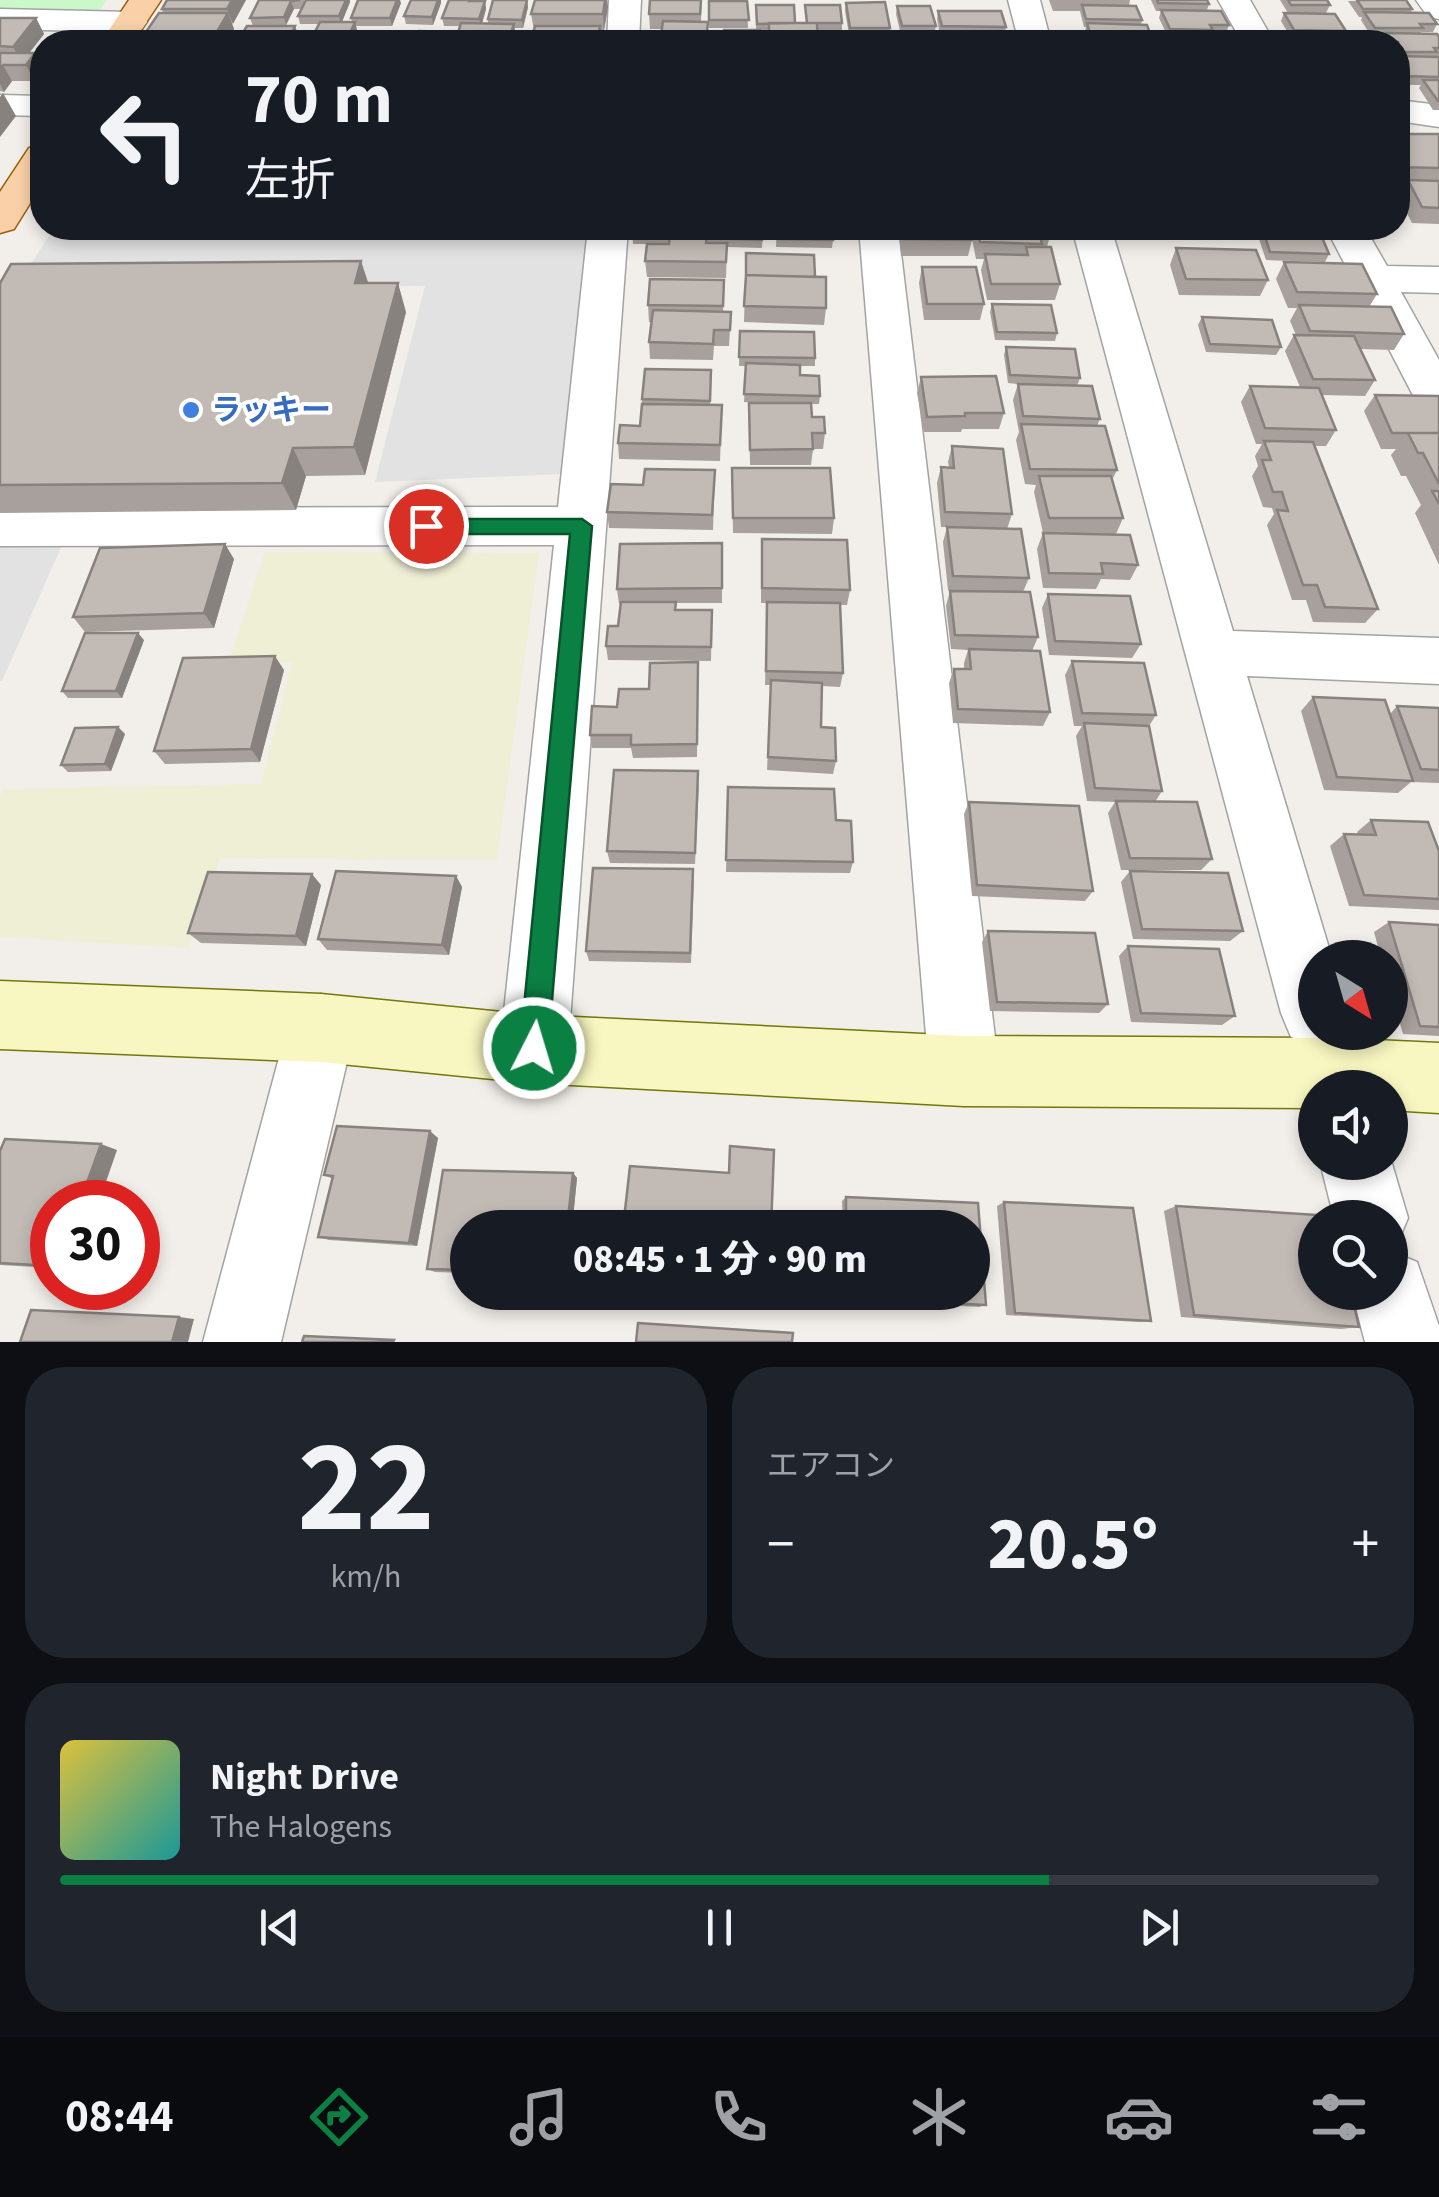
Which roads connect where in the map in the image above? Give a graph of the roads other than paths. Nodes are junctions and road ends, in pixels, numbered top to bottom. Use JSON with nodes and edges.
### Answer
{"nodes":[{"id":1,"x":625,"y":0,"type":"edge"},
{"id":2,"x":1024,"y":0,"type":"edge"},
{"id":3,"x":1234,"y":0,"type":"edge"},
{"id":4,"x":1432,"y":0,"type":"edge"},
{"id":5,"x":1439,"y":10,"type":"edge"},
{"id":6,"x":0,"y":19,"type":"edge"},
{"id":7,"x":131,"y":22,"type":"edge"},
{"id":8,"x":624,"y":30,"type":"edge"},
{"id":9,"x":1032,"y":30,"type":"edge"},
{"id":10,"x":1251,"y":30,"type":"edge"},
{"id":11,"x":0,"y":105,"type":"edge"},
{"id":12,"x":30,"y":106,"type":"edge"},
{"id":13,"x":1410,"y":112,"type":"edge"},
{"id":14,"x":1439,"y":116,"type":"edge"},
{"id":15,"x":30,"y":180,"type":"edge"},
{"id":16,"x":0,"y":221,"type":"edge"},
{"id":17,"x":607,"y":240,"type":"edge"},
{"id":18,"x":879,"y":240,"type":"edge"},
{"id":19,"x":1094,"y":240,"type":"edge"},
{"id":20,"x":1353,"y":240,"type":"edge"},
{"id":21,"x":1374,"y":278,"type":"junction"},
{"id":22,"x":1439,"y":280,"type":"edge"},
{"id":23,"x":1439,"y":400,"type":"edge"},
{"id":24,"x":582,"y":526,"type":"junction"},
{"id":25,"x":0,"y":527,"type":"edge"},
{"id":26,"x":1214,"y":653,"type":"junction"},
{"id":27,"x":1439,"y":661,"type":"edge"},
{"id":28,"x":0,"y":1015,"type":"edge"},
{"id":29,"x":321,"y":1028,"type":"junction"},
{"id":30,"x":534,"y":1048,"type":"junction"},
{"id":31,"x":1326,"y":1051,"type":"edge"},
{"id":32,"x":964,"y":1071,"type":"junction"},
{"id":33,"x":1439,"y":1078,"type":"edge"},
{"id":34,"x":1396,"y":1310,"type":"edge"},
{"id":35,"x":242,"y":1342,"type":"edge"},
{"id":36,"x":1404,"y":1342,"type":"edge"}],
"edges":[{"from":1,"to":8,"type":"street"},
{"from":2,"to":9,"type":"street"},
{"from":3,"to":10,"type":"street"},
{"from":4,"to":5,"type":"street"},
{"from":6,"to":7,"type":"street"},
{"from":11,"to":12,"type":"street"},
{"from":13,"to":14,"type":"street"},
{"from":15,"to":16,"type":"main road"},
{"from":17,"to":24,"type":"street"},
{"from":18,"to":32,"type":"street"},
{"from":19,"to":26,"type":"street"},
{"from":20,"to":21,"type":"street"},
{"from":21,"to":22,"type":"street"},
{"from":21,"to":23,"type":"street"},
{"from":24,"to":25,"type":"street"},
{"from":24,"to":30,"type":"street"},
{"from":26,"to":27,"type":"street"},
{"from":26,"to":31,"type":"street"},
{"from":28,"to":29,"type":"street"},
{"from":29,"to":30,"type":"street"},
{"from":29,"to":35,"type":"street"},
{"from":30,"to":32,"type":"street"},
{"from":31,"to":32,"type":"street"},
{"from":31,"to":33,"type":"street"},
{"from":34,"to":36,"type":"street"}]}
